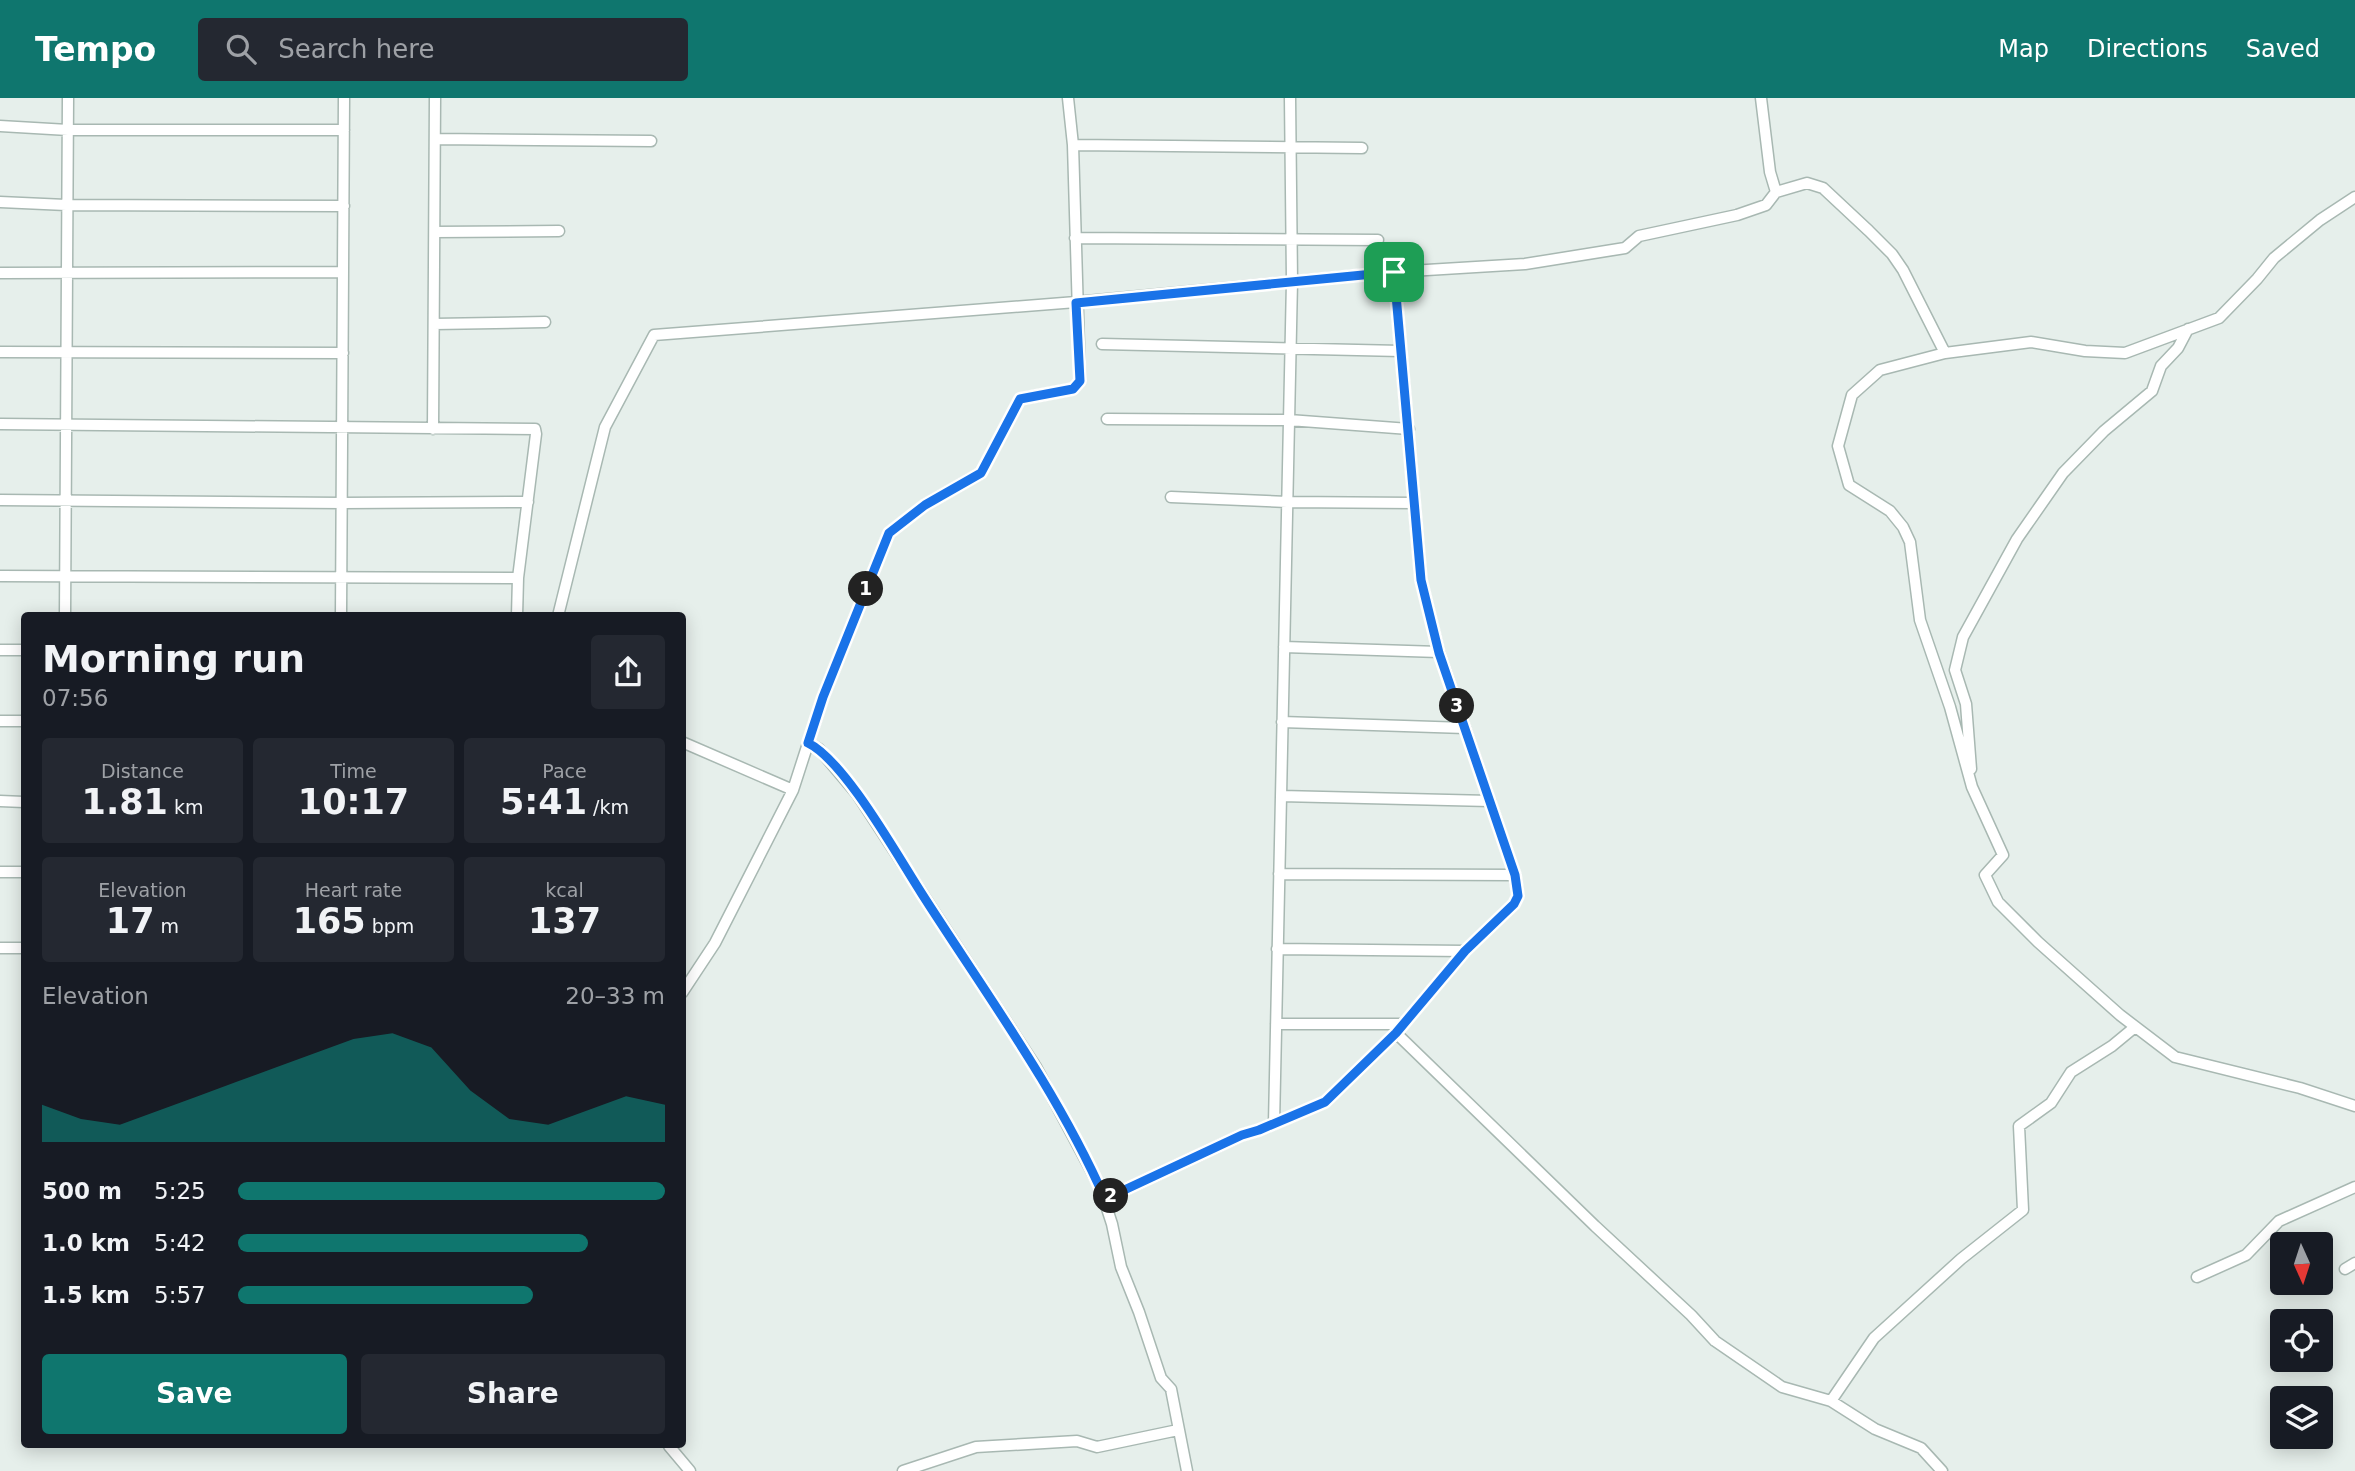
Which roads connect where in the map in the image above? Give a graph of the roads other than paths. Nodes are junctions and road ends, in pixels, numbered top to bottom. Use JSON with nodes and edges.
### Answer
{"nodes":[{"id":1,"x":68,"y":98,"type":"edge"},
{"id":2,"x":344,"y":98,"type":"edge"},
{"id":3,"x":435,"y":98,"type":"edge"},
{"id":4,"x":1068,"y":98,"type":"edge"},
{"id":5,"x":1290,"y":98,"type":"edge"},
{"id":6,"x":1761,"y":98,"type":"edge"},
{"id":7,"x":0,"y":126,"type":"edge"},
{"id":8,"x":68,"y":130,"type":"junction"},
{"id":9,"x":344,"y":130,"type":"junction"},
{"id":10,"x":436,"y":139,"type":"junction"},
{"id":11,"x":651,"y":141,"type":"dead end"},
{"id":12,"x":1073,"y":145,"type":"junction"},
{"id":13,"x":1290,"y":149,"type":"junction"},
{"id":14,"x":1362,"y":149,"type":"dead end"},
{"id":15,"x":1776,"y":192,"type":"junction"},
{"id":16,"x":2355,"y":197,"type":"edge"},
{"id":17,"x":0,"y":202,"type":"edge"},
{"id":18,"x":66,"y":205,"type":"junction"},
{"id":19,"x":344,"y":206,"type":"junction"},
{"id":20,"x":559,"y":231,"type":"dead end"},
{"id":21,"x":435,"y":232,"type":"junction"},
{"id":22,"x":1075,"y":238,"type":"junction"},
{"id":23,"x":1291,"y":239,"type":"junction"},
{"id":24,"x":1378,"y":240,"type":"dead end"},
{"id":25,"x":342,"y":272,"type":"junction"},
{"id":26,"x":1394,"y":272,"type":"junction"},
{"id":27,"x":0,"y":273,"type":"edge"},
{"id":28,"x":67,"y":273,"type":"junction"},
{"id":29,"x":1292,"y":281,"type":"junction"},
{"id":30,"x":1076,"y":303,"type":"junction"},
{"id":31,"x":545,"y":322,"type":"dead end"},
{"id":32,"x":434,"y":324,"type":"junction"},
{"id":33,"x":2188,"y":329,"type":"junction"},
{"id":34,"x":1102,"y":344,"type":"dead end"},
{"id":35,"x":1290,"y":350,"type":"junction"},
{"id":36,"x":1402,"y":351,"type":"junction"},
{"id":37,"x":0,"y":352,"type":"edge"},
{"id":38,"x":342,"y":353,"type":"junction"},
{"id":39,"x":1945,"y":353,"type":"junction"},
{"id":40,"x":68,"y":354,"type":"junction"},
{"id":41,"x":1107,"y":419,"type":"dead end"},
{"id":42,"x":1289,"y":421,"type":"junction"},
{"id":43,"x":0,"y":424,"type":"edge"},
{"id":44,"x":67,"y":425,"type":"junction"},
{"id":45,"x":342,"y":428,"type":"junction"},
{"id":46,"x":433,"y":429,"type":"junction"},
{"id":47,"x":1409,"y":429,"type":"junction"},
{"id":48,"x":1171,"y":497,"type":"dead end"},
{"id":49,"x":0,"y":500,"type":"edge"},
{"id":50,"x":66,"y":500,"type":"junction"},
{"id":51,"x":528,"y":502,"type":"junction"},
{"id":52,"x":1287,"y":502,"type":"junction"},
{"id":53,"x":342,"y":503,"type":"junction"},
{"id":54,"x":1414,"y":503,"type":"junction"},
{"id":55,"x":66,"y":575,"type":"junction"},
{"id":56,"x":0,"y":576,"type":"edge"},
{"id":57,"x":341,"y":578,"type":"junction"},
{"id":58,"x":518,"y":578,"type":"junction"},
{"id":59,"x":65,"y":612,"type":"edge"},
{"id":60,"x":341,"y":612,"type":"edge"},
{"id":61,"x":517,"y":612,"type":"edge"},
{"id":62,"x":559,"y":612,"type":"edge"},
{"id":63,"x":1284,"y":647,"type":"junction"},
{"id":64,"x":0,"y":650,"type":"edge"},
{"id":65,"x":21,"y":650,"type":"edge"},
{"id":66,"x":1439,"y":653,"type":"junction"},
{"id":67,"x":0,"y":721,"type":"edge"},
{"id":68,"x":21,"y":722,"type":"edge"},
{"id":69,"x":1282,"y":722,"type":"junction"},
{"id":70,"x":1465,"y":728,"type":"junction"},
{"id":71,"x":808,"y":743,"type":"junction"},
{"id":72,"x":686,"y":744,"type":"edge"},
{"id":73,"x":1972,"y":787,"type":"junction"},
{"id":74,"x":793,"y":790,"type":"junction"},
{"id":75,"x":1281,"y":796,"type":"junction"},
{"id":76,"x":0,"y":801,"type":"edge"},
{"id":77,"x":1490,"y":801,"type":"junction"},
{"id":78,"x":21,"y":802,"type":"edge"},
{"id":79,"x":0,"y":872,"type":"edge"},
{"id":80,"x":21,"y":872,"type":"edge"},
{"id":81,"x":1279,"y":874,"type":"junction"},
{"id":82,"x":1515,"y":875,"type":"junction"},
{"id":83,"x":0,"y":948,"type":"edge"},
{"id":84,"x":21,"y":948,"type":"edge"},
{"id":85,"x":1278,"y":949,"type":"junction"},
{"id":86,"x":1465,"y":951,"type":"junction"},
{"id":87,"x":686,"y":987,"type":"edge"},
{"id":88,"x":1276,"y":1024,"type":"junction"},
{"id":89,"x":2135,"y":1027,"type":"junction"},
{"id":90,"x":1399,"y":1029,"type":"junction"},
{"id":91,"x":2355,"y":1106,"type":"edge"},
{"id":92,"x":1274,"y":1124,"type":"junction"},
{"id":93,"x":2355,"y":1187,"type":"edge"},
{"id":94,"x":1105,"y":1199,"type":"junction"},
{"id":95,"x":2355,"y":1263,"type":"edge"},
{"id":96,"x":2346,"y":1269,"type":"dead end"},
{"id":97,"x":2197,"y":1277,"type":"dead end"},
{"id":98,"x":1831,"y":1401,"type":"junction"},
{"id":99,"x":1178,"y":1430,"type":"junction"},
{"id":100,"x":671,"y":1448,"type":"edge"},
{"id":101,"x":690,"y":1471,"type":"edge"},
{"id":102,"x":903,"y":1471,"type":"edge"},
{"id":103,"x":1187,"y":1471,"type":"edge"},
{"id":104,"x":1942,"y":1471,"type":"edge"}],
"edges":[{"from":1,"to":8,"type":"street"},
{"from":2,"to":9,"type":"street"},
{"from":3,"to":10,"type":"street"},
{"from":4,"to":12,"type":"street"},
{"from":5,"to":13,"type":"street"},
{"from":6,"to":15,"type":"street"},
{"from":7,"to":8,"type":"street"},
{"from":8,"to":9,"type":"street"},
{"from":8,"to":18,"type":"street"},
{"from":9,"to":19,"type":"street"},
{"from":10,"to":11,"type":"street"},
{"from":10,"to":21,"type":"street"},
{"from":12,"to":13,"type":"street"},
{"from":12,"to":22,"type":"street"},
{"from":13,"to":14,"type":"street"},
{"from":13,"to":23,"type":"street"},
{"from":15,"to":26,"type":"street"},
{"from":15,"to":39,"type":"street"},
{"from":16,"to":33,"type":"street"},
{"from":17,"to":18,"type":"street"},
{"from":18,"to":19,"type":"street"},
{"from":18,"to":28,"type":"street"},
{"from":19,"to":25,"type":"street"},
{"from":20,"to":21,"type":"street"},
{"from":21,"to":32,"type":"street"},
{"from":22,"to":23,"type":"street"},
{"from":22,"to":30,"type":"street"},
{"from":23,"to":24,"type":"street"},
{"from":23,"to":29,"type":"street"},
{"from":25,"to":28,"type":"street"},
{"from":25,"to":38,"type":"street"},
{"from":26,"to":29,"type":"street"},
{"from":26,"to":36,"type":"street"},
{"from":27,"to":28,"type":"street"},
{"from":28,"to":40,"type":"street"},
{"from":29,"to":30,"type":"street"},
{"from":29,"to":35,"type":"street"},
{"from":30,"to":62,"type":"street"},
{"from":30,"to":71,"type":"street"},
{"from":31,"to":32,"type":"street"},
{"from":32,"to":46,"type":"street"},
{"from":33,"to":39,"type":"street"},
{"from":33,"to":73,"type":"street"},
{"from":34,"to":35,"type":"street"},
{"from":35,"to":36,"type":"street"},
{"from":35,"to":42,"type":"street"},
{"from":36,"to":47,"type":"street"},
{"from":37,"to":40,"type":"street"},
{"from":38,"to":40,"type":"street"},
{"from":38,"to":45,"type":"street"},
{"from":39,"to":73,"type":"street"},
{"from":40,"to":44,"type":"street"},
{"from":41,"to":42,"type":"street"},
{"from":42,"to":47,"type":"street"},
{"from":42,"to":52,"type":"street"},
{"from":43,"to":44,"type":"street"},
{"from":44,"to":45,"type":"street"},
{"from":44,"to":50,"type":"street"},
{"from":45,"to":46,"type":"street"},
{"from":45,"to":53,"type":"street"},
{"from":46,"to":51,"type":"street"},
{"from":47,"to":54,"type":"street"},
{"from":48,"to":52,"type":"street"},
{"from":49,"to":50,"type":"street"},
{"from":50,"to":53,"type":"street"},
{"from":50,"to":55,"type":"street"},
{"from":51,"to":53,"type":"street"},
{"from":51,"to":58,"type":"street"},
{"from":52,"to":54,"type":"street"},
{"from":52,"to":63,"type":"street"},
{"from":53,"to":57,"type":"street"},
{"from":54,"to":66,"type":"street"},
{"from":55,"to":56,"type":"street"},
{"from":55,"to":57,"type":"street"},
{"from":55,"to":59,"type":"street"},
{"from":57,"to":58,"type":"street"},
{"from":57,"to":60,"type":"street"},
{"from":58,"to":61,"type":"street"},
{"from":63,"to":66,"type":"street"},
{"from":63,"to":69,"type":"street"},
{"from":64,"to":65,"type":"street"},
{"from":66,"to":70,"type":"street"},
{"from":67,"to":68,"type":"street"},
{"from":69,"to":70,"type":"street"},
{"from":69,"to":75,"type":"street"},
{"from":70,"to":77,"type":"street"},
{"from":71,"to":74,"type":"street"},
{"from":71,"to":94,"type":"street"},
{"from":72,"to":74,"type":"street"},
{"from":73,"to":89,"type":"street"},
{"from":74,"to":87,"type":"street"},
{"from":75,"to":77,"type":"street"},
{"from":75,"to":81,"type":"street"},
{"from":76,"to":78,"type":"street"},
{"from":77,"to":82,"type":"street"},
{"from":79,"to":80,"type":"street"},
{"from":81,"to":82,"type":"street"},
{"from":81,"to":85,"type":"street"},
{"from":82,"to":86,"type":"street"},
{"from":83,"to":84,"type":"street"},
{"from":85,"to":86,"type":"street"},
{"from":85,"to":88,"type":"street"},
{"from":86,"to":90,"type":"street"},
{"from":88,"to":90,"type":"street"},
{"from":88,"to":92,"type":"street"},
{"from":89,"to":91,"type":"street"},
{"from":89,"to":98,"type":"street"},
{"from":90,"to":92,"type":"street"},
{"from":90,"to":98,"type":"street"},
{"from":92,"to":94,"type":"street"},
{"from":93,"to":97,"type":"street"},
{"from":94,"to":99,"type":"street"},
{"from":95,"to":96,"type":"street"},
{"from":98,"to":104,"type":"street"},
{"from":99,"to":102,"type":"street"},
{"from":99,"to":103,"type":"street"},
{"from":100,"to":101,"type":"street"}]}
